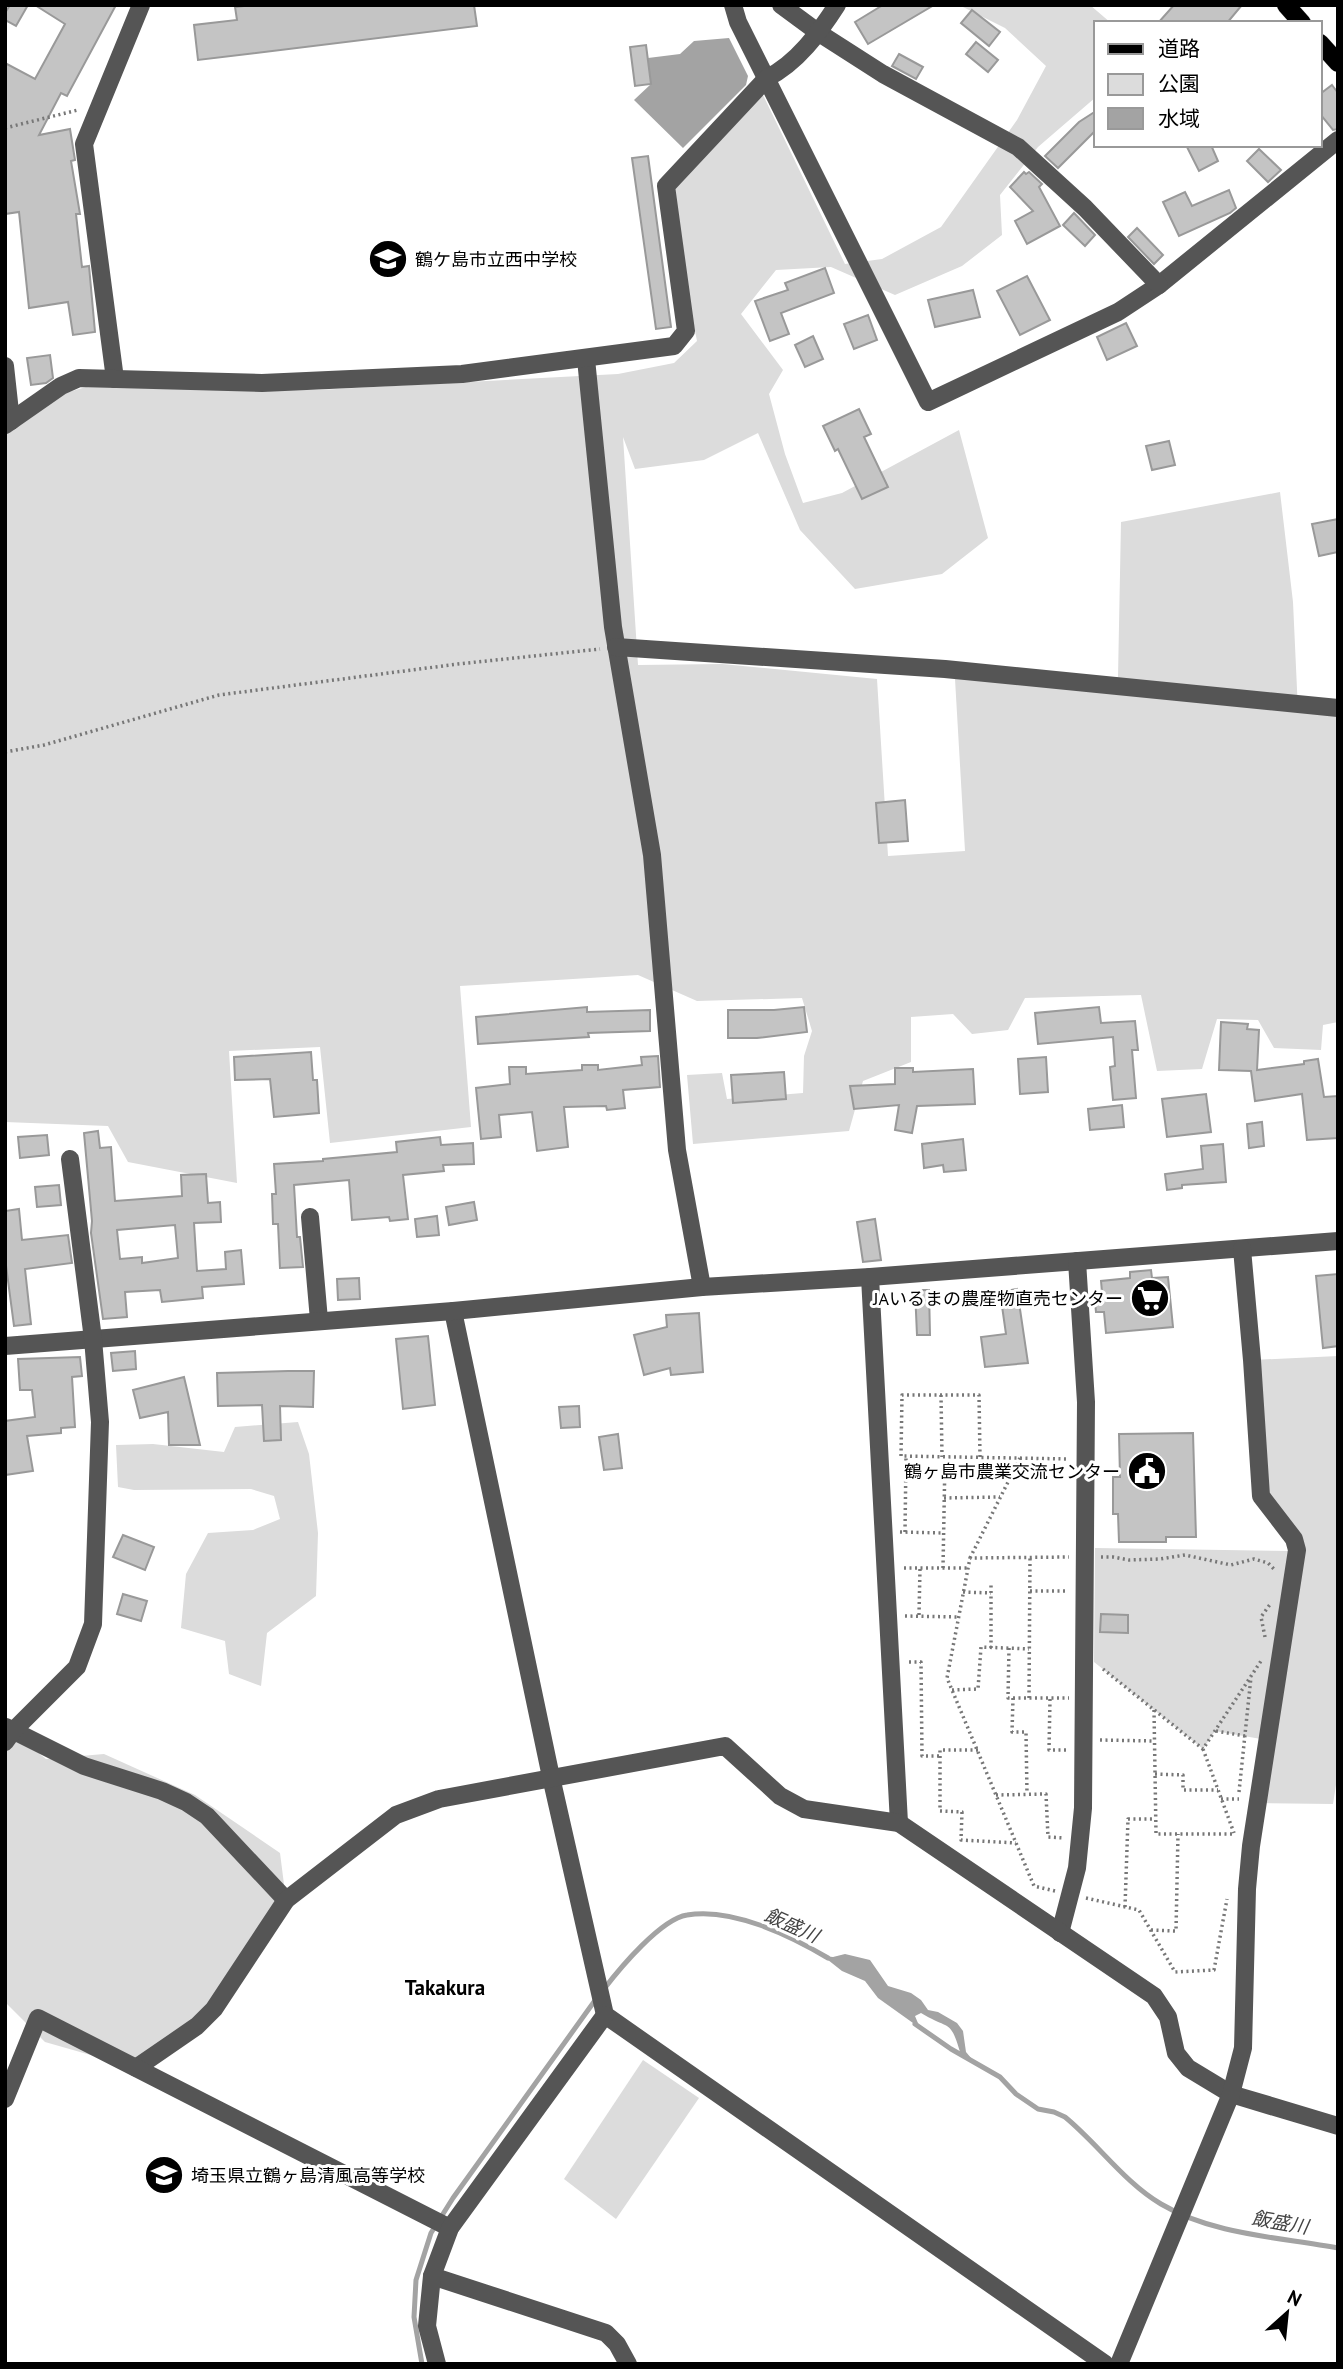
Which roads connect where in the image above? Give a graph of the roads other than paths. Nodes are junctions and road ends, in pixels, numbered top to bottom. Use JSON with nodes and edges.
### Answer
{"nodes":[{"id":1,"x":141,"y":5,"type":"edge"},
{"id":2,"x":733,"y":5,"type":"edge"},
{"id":3,"x":781,"y":5,"type":"edge"},
{"id":4,"x":837,"y":5,"type":"edge"},
{"id":5,"x":1286,"y":5,"type":"edge"},
{"id":6,"x":1300,"y":21,"type":"edge"},
{"id":7,"x":818,"y":33,"type":"junction"},
{"id":8,"x":1322,"y":45,"type":"edge"},
{"id":9,"x":1338,"y":63,"type":"edge"},
{"id":10,"x":767,"y":79,"type":"junction"},
{"id":11,"x":1338,"y":139,"type":"edge"},
{"id":12,"x":1159,"y":285,"type":"junction"},
{"id":13,"x":586,"y":359,"type":"junction"},
{"id":14,"x":5,"y":366,"type":"edge"},
{"id":15,"x":115,"y":379,"type":"junction"},
{"id":16,"x":8,"y":423,"type":"edge"},
{"id":17,"x":616,"y":648,"type":"junction"},
{"id":18,"x":1338,"y":708,"type":"edge"},
{"id":19,"x":70,"y":1159,"type":"dead end"},
{"id":20,"x":310,"y":1217,"type":"dead end"},
{"id":21,"x":1338,"y":1241,"type":"edge"},
{"id":22,"x":1242,"y":1249,"type":"junction"},
{"id":23,"x":1077,"y":1261,"type":"junction"},
{"id":24,"x":870,"y":1277,"type":"junction"},
{"id":25,"x":702,"y":1287,"type":"junction"},
{"id":26,"x":453,"y":1311,"type":"junction"},
{"id":27,"x":319,"y":1320,"type":"junction"},
{"id":28,"x":93,"y":1339,"type":"junction"},
{"id":29,"x":5,"y":1346,"type":"edge"},
{"id":30,"x":8,"y":1733,"type":"edge"},
{"id":31,"x":551,"y":1777,"type":"junction"},
{"id":32,"x":899,"y":1823,"type":"junction"},
{"id":33,"x":286,"y":1900,"type":"junction"},
{"id":34,"x":1060,"y":1933,"type":"junction"},
{"id":35,"x":605,"y":2015,"type":"junction"},
{"id":36,"x":136,"y":2068,"type":"junction"},
{"id":37,"x":1231,"y":2094,"type":"junction"},
{"id":38,"x":5,"y":2099,"type":"edge"},
{"id":39,"x":1338,"y":2126,"type":"edge"},
{"id":40,"x":450,"y":2228,"type":"junction"},
{"id":41,"x":432,"y":2276,"type":"junction"},
{"id":42,"x":437,"y":2364,"type":"edge"},
{"id":43,"x":628,"y":2364,"type":"edge"},
{"id":44,"x":1105,"y":2364,"type":"edge"},
{"id":45,"x":1119,"y":2364,"type":"edge"}],
"edges":[{"from":1,"to":15,"type":"street"},
{"from":2,"to":10,"type":"street"},
{"from":3,"to":7,"type":"street"},
{"from":4,"to":7,"type":"street"},
{"from":5,"to":6,"type":"main road"},
{"from":7,"to":10,"type":"street"},
{"from":7,"to":12,"type":"street"},
{"from":8,"to":9,"type":"main road"},
{"from":10,"to":12,"type":"street"},
{"from":10,"to":13,"type":"street"},
{"from":11,"to":12,"type":"street"},
{"from":13,"to":15,"type":"street"},
{"from":13,"to":17,"type":"street"},
{"from":14,"to":16,"type":"street"},
{"from":15,"to":16,"type":"street"},
{"from":17,"to":18,"type":"street"},
{"from":17,"to":25,"type":"street"},
{"from":19,"to":28,"type":"street"},
{"from":20,"to":27,"type":"street"},
{"from":21,"to":22,"type":"street"},
{"from":22,"to":23,"type":"street"},
{"from":22,"to":37,"type":"street"},
{"from":23,"to":24,"type":"street"},
{"from":23,"to":34,"type":"street"},
{"from":24,"to":25,"type":"street"},
{"from":24,"to":32,"type":"street"},
{"from":25,"to":26,"type":"street"},
{"from":26,"to":27,"type":"street"},
{"from":26,"to":31,"type":"street"},
{"from":27,"to":28,"type":"street"},
{"from":28,"to":29,"type":"street"},
{"from":28,"to":30,"type":"street"},
{"from":30,"to":33,"type":"street"},
{"from":31,"to":32,"type":"street"},
{"from":31,"to":33,"type":"street"},
{"from":31,"to":35,"type":"street"},
{"from":32,"to":34,"type":"street"},
{"from":33,"to":36,"type":"street"},
{"from":34,"to":37,"type":"street"},
{"from":35,"to":40,"type":"street"},
{"from":35,"to":44,"type":"street"},
{"from":36,"to":38,"type":"street"},
{"from":36,"to":40,"type":"street"},
{"from":37,"to":39,"type":"street"},
{"from":37,"to":45,"type":"street"},
{"from":40,"to":41,"type":"street"},
{"from":41,"to":42,"type":"street"},
{"from":41,"to":43,"type":"street"}]}
